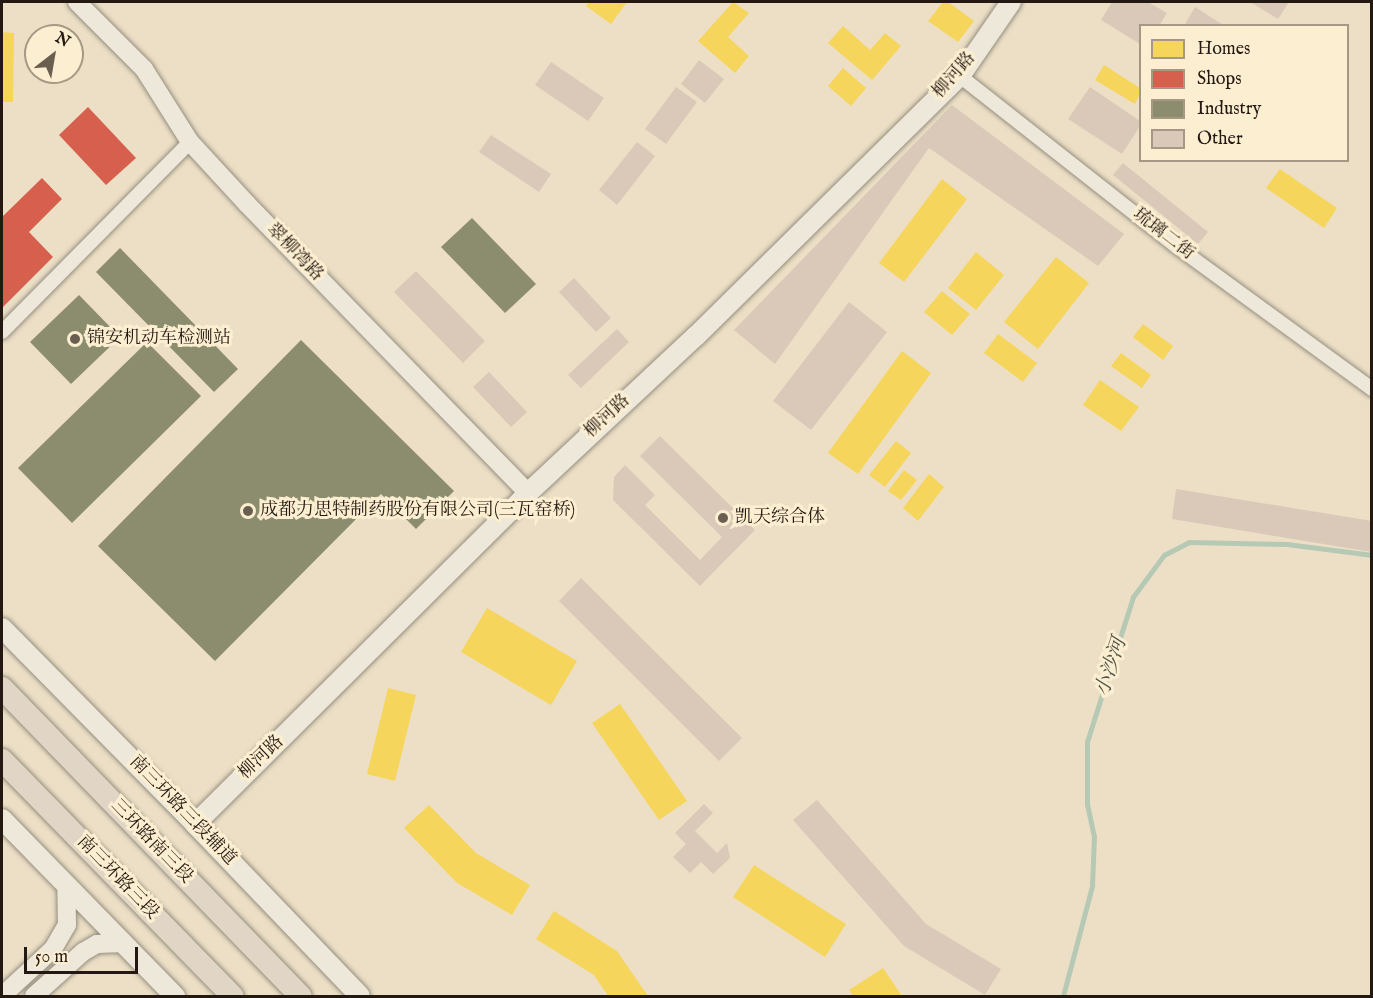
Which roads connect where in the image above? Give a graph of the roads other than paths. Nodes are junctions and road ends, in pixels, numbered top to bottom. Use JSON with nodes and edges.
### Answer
{"nodes":[{"id":1,"x":77,"y":2,"type":"edge"},
{"id":2,"x":1011,"y":2,"type":"edge"},
{"id":3,"x":960,"y":76,"type":"junction"},
{"id":4,"x":190,"y":142,"type":"junction"},
{"id":5,"x":2,"y":332,"type":"edge"},
{"id":6,"x":1371,"y":389,"type":"edge"},
{"id":7,"x":528,"y":493,"type":"junction"},
{"id":8,"x":2,"y":628,"type":"edge"},
{"id":9,"x":2,"y":688,"type":"edge"},
{"id":10,"x":2,"y":760,"type":"edge"},
{"id":11,"x":2,"y":819,"type":"edge"},
{"id":12,"x":195,"y":824,"type":"junction"},
{"id":13,"x":66,"y":886,"type":"junction"},
{"id":14,"x":124,"y":943,"type":"junction"},
{"id":15,"x":2,"y":996,"type":"edge"},
{"id":16,"x":34,"y":996,"type":"edge"},
{"id":17,"x":175,"y":996,"type":"edge"},
{"id":18,"x":232,"y":996,"type":"edge"},
{"id":19,"x":300,"y":996,"type":"edge"},
{"id":20,"x":360,"y":996,"type":"edge"}],
"edges":[{"from":1,"to":4,"type":"street","name":"翠柳湾路"},
{"from":2,"to":3,"type":"main road","name":"柳河路"},
{"from":3,"to":6,"type":"street","name":"琉璃二街"},
{"from":3,"to":7,"type":"main road","name":"柳河路"},
{"from":4,"to":5,"type":"street"},
{"from":4,"to":7,"type":"street","name":"翠柳湾路"},
{"from":7,"to":12,"type":"main road","name":"柳河路"},
{"from":8,"to":12,"type":"main road","name":"南三环路三段辅道"},
{"from":9,"to":19,"type":"highway","name":"三环路南三段"},
{"from":10,"to":18,"type":"highway","name":"南三环路三段"},
{"from":11,"to":13,"type":"main road"},
{"from":12,"to":20,"type":"main road","name":"南三环路三段辅道"},
{"from":13,"to":14,"type":"main road"},
{"from":13,"to":15,"type":"street"},
{"from":14,"to":16,"type":"street"},
{"from":14,"to":17,"type":"main road"}]}
